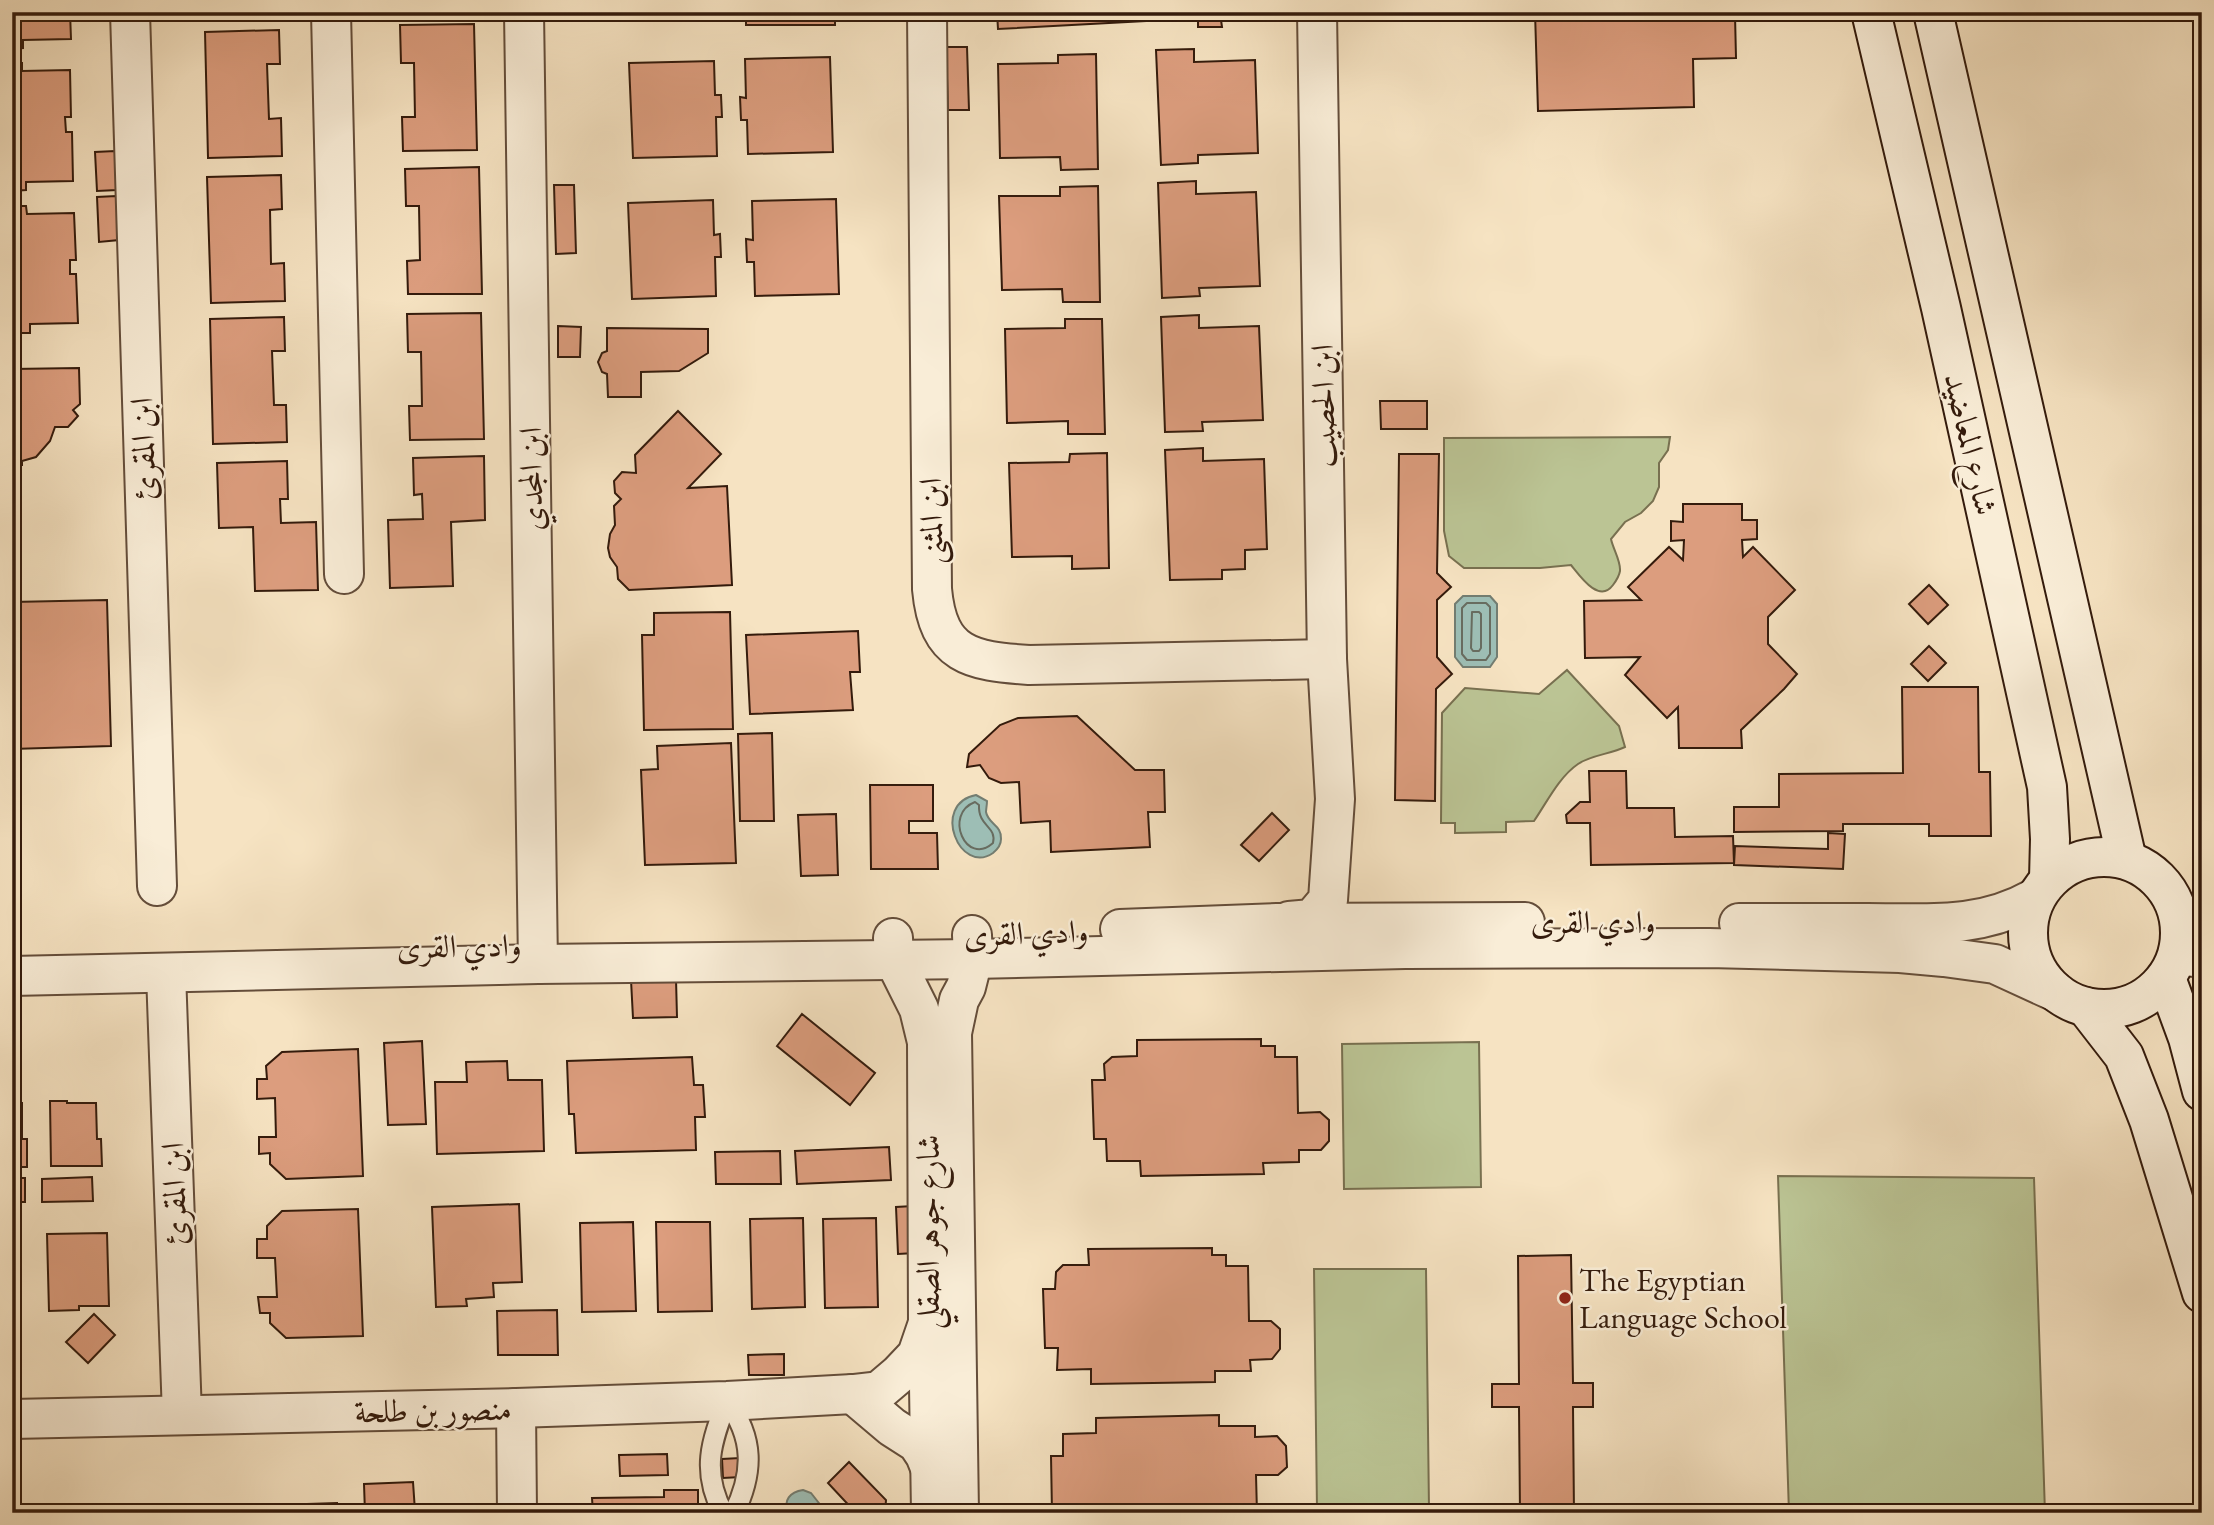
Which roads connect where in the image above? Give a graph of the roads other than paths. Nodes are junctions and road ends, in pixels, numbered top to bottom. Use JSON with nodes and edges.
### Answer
{"nodes":[{"id":1,"x":130,"y":12,"type":"edge"},
{"id":2,"x":331,"y":12,"type":"edge"},
{"id":3,"x":524,"y":12,"type":"edge"},
{"id":4,"x":927,"y":12,"type":"edge"},
{"id":5,"x":1317,"y":12,"type":"edge"},
{"id":6,"x":1871,"y":12,"type":"edge"},
{"id":7,"x":1938,"y":19,"type":"edge"},
{"id":8,"x":344,"y":574,"type":"dead end"},
{"id":9,"x":1327,"y":659,"type":"junction"},
{"id":10,"x":1335,"y":799,"type":"junction"},
{"id":11,"x":2127,"y":860,"type":"junction"},
{"id":12,"x":157,"y":886,"type":"dead end"},
{"id":13,"x":2042,"y":889,"type":"junction"},
{"id":14,"x":1395,"y":921,"type":"junction"},
{"id":15,"x":1277,"y":923,"type":"junction"},
{"id":16,"x":973,"y":947,"type":"junction"},
{"id":17,"x":893,"y":948,"type":"junction"},
{"id":18,"x":538,"y":955,"type":"junction"},
{"id":19,"x":2180,"y":970,"type":"edge"},
{"id":20,"x":166,"y":972,"type":"junction"},
{"id":21,"x":18,"y":975,"type":"edge"},
{"id":22,"x":2071,"y":1000,"type":"junction"},
{"id":23,"x":2202,"y":1091,"type":"edge"},
{"id":24,"x":2202,"y":1293,"type":"edge"},
{"id":25,"x":928,"y":1323,"type":"junction"},
{"id":26,"x":853,"y":1394,"type":"junction"},
{"id":27,"x":727,"y":1401,"type":"junction"},
{"id":28,"x":516,"y":1408,"type":"junction"},
{"id":29,"x":182,"y":1415,"type":"junction"},
{"id":30,"x":12,"y":1419,"type":"edge"},
{"id":31,"x":931,"y":1470,"type":"junction"},
{"id":32,"x":517,"y":1513,"type":"edge"},
{"id":33,"x":723,"y":1513,"type":"edge"},
{"id":34,"x":734,"y":1513,"type":"edge"},
{"id":35,"x":932,"y":1513,"type":"edge"},
{"id":36,"x":960,"y":1513,"type":"edge"}],
"edges":[{"from":1,"to":12,"type":"street","name":"ابن المقرئ"},
{"from":2,"to":8,"type":"street"},
{"from":3,"to":18,"type":"street","name":"ابن المجدي"},
{"from":4,"to":9,"type":"street","name":"ابن المثنى"},
{"from":5,"to":9,"type":"street","name":"ابن الحصيب"},
{"from":6,"to":13,"type":"street","name":"شارع المعاضيد"},
{"from":7,"to":11,"type":"street","name":"شارع المعاضيد"},
{"from":9,"to":10,"type":"street","name":"ابن الحصيب"},
{"from":10,"to":14,"type":"street","name":"ابن الحصيب"},
{"from":10,"to":15,"type":"street","name":"ابن الحصيب"},
{"from":11,"to":13,"type":"street"},
{"from":11,"to":19,"type":"street"},
{"from":13,"to":14,"type":"street","name":"وادي القرى"},
{"from":13,"to":22,"type":"street"},
{"from":14,"to":15,"type":"street","name":"وادي القرى"},
{"from":15,"to":16,"type":"street","name":"وادي القرى"},
{"from":16,"to":17,"type":"street","name":"وادي القرى"},
{"from":16,"to":22,"type":"street","name":"وادي القرى"},
{"from":16,"to":36,"type":"street","name":"شارع جوهر الصقلي"},
{"from":17,"to":18,"type":"street","name":"وادي القرى"},
{"from":17,"to":25,"type":"street","name":"شارع جوهر الصقلي"},
{"from":18,"to":20,"type":"street","name":"وادي القرى"},
{"from":18,"to":21,"type":"street","name":"وادي القرى"},
{"from":19,"to":22,"type":"street"},
{"from":19,"to":23,"type":"street"},
{"from":20,"to":21,"type":"street","name":"وادي القرى"},
{"from":20,"to":29,"type":"street","name":"ابن المقرئ"},
{"from":22,"to":24,"type":"street"},
{"from":25,"to":26,"type":"street","name":"منصور بن طلحة"},
{"from":25,"to":31,"type":"street","name":"شارع جوهر الصقلي"},
{"from":26,"to":27,"type":"street","name":"منصور بن طلحة"},
{"from":26,"to":31,"type":"street"},
{"from":27,"to":28,"type":"street","name":"منصور بن طلحة"},
{"from":27,"to":33,"type":"lane"},
{"from":27,"to":34,"type":"lane"},
{"from":28,"to":29,"type":"street","name":"منصور بن طلحة"},
{"from":28,"to":32,"type":"street"},
{"from":29,"to":30,"type":"street","name":"منصور بن طلحة"},
{"from":31,"to":35,"type":"street","name":"شارع جوهر الصقلي"}]}
